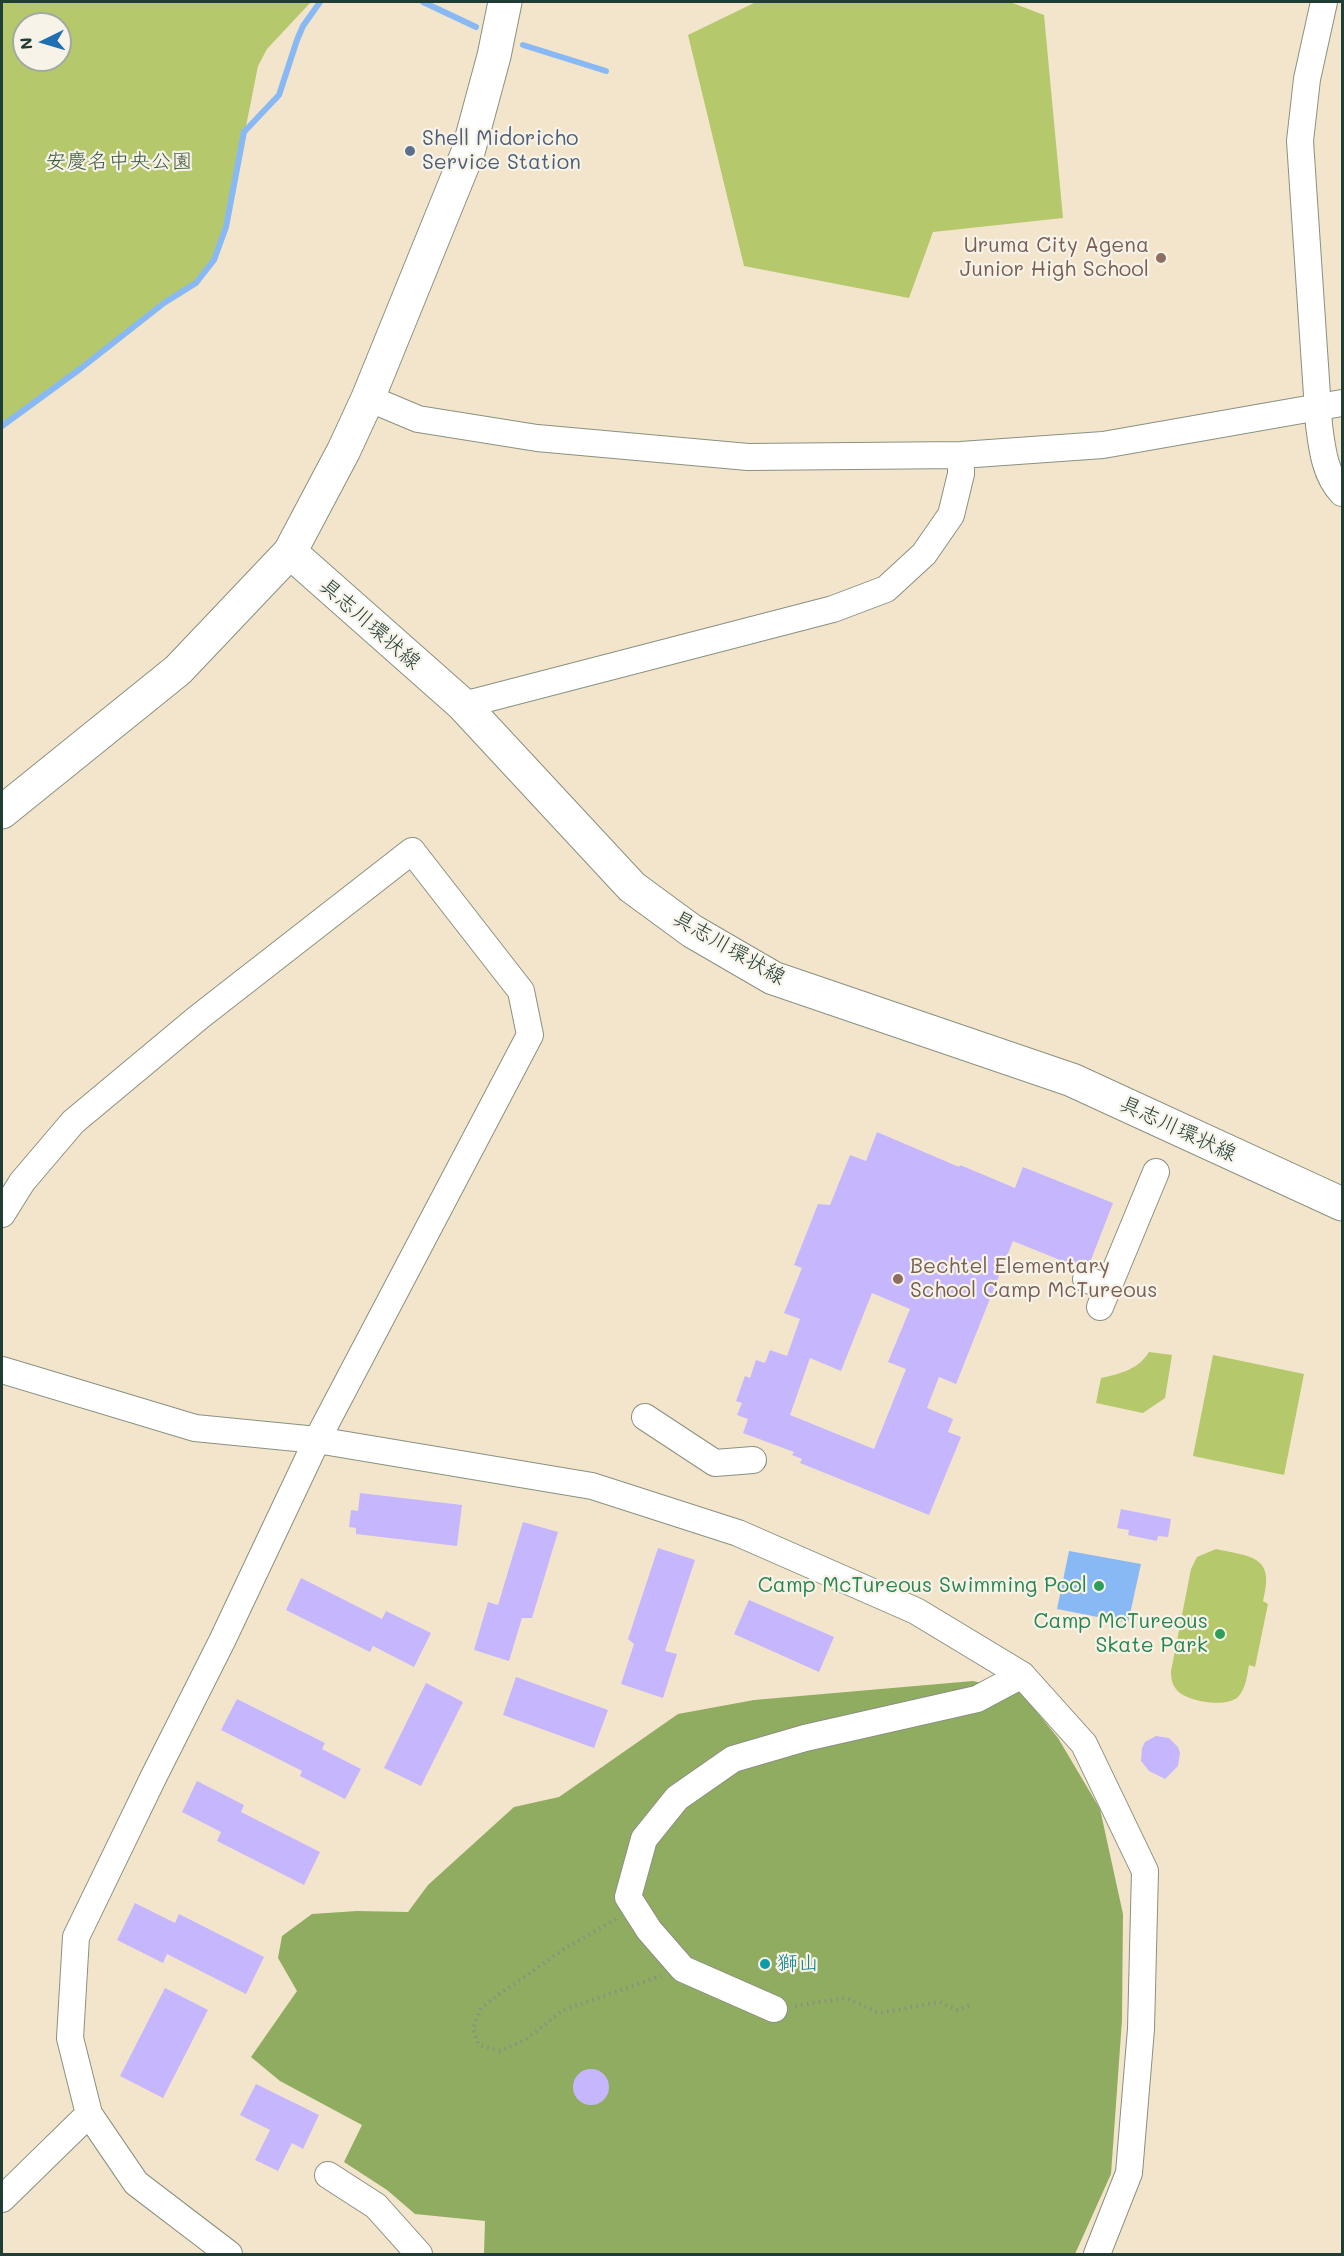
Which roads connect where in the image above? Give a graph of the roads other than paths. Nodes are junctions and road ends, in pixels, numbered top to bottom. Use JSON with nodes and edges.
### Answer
{"nodes":[{"id":1,"x":505,"y":2,"type":"edge"},
{"id":2,"x":1324,"y":2,"type":"edge"},
{"id":3,"x":368,"y":398,"type":"junction"},
{"id":4,"x":1331,"y":406,"type":"edge"},
{"id":5,"x":961,"y":455,"type":"junction"},
{"id":6,"x":1342,"y":493,"type":"edge"},
{"id":7,"x":290,"y":552,"type":"junction"},
{"id":8,"x":464,"y":705,"type":"junction"},
{"id":9,"x":2,"y":812,"type":"edge"},
{"id":10,"x":1156,"y":1172,"type":"dead end"},
{"id":11,"x":1342,"y":1204,"type":"edge"},
{"id":12,"x":3,"y":1209,"type":"edge"},
{"id":13,"x":1098,"y":1291,"type":"dead end"},
{"id":14,"x":2,"y":1371,"type":"edge"},
{"id":15,"x":645,"y":1417,"type":"dead end"},
{"id":16,"x":316,"y":1440,"type":"junction"},
{"id":17,"x":753,"y":1460,"type":"dead end"},
{"id":18,"x":1022,"y":1675,"type":"junction"},
{"id":19,"x":774,"y":2009,"type":"road end"},
{"id":20,"x":89,"y":2114,"type":"junction"},
{"id":21,"x":328,"y":2175,"type":"dead end"},
{"id":22,"x":2,"y":2199,"type":"edge"},
{"id":23,"x":230,"y":2254,"type":"edge"},
{"id":24,"x":419,"y":2254,"type":"edge"},
{"id":25,"x":1097,"y":2254,"type":"edge"}],
"edges":[{"from":1,"to":3,"type":"main road"},
{"from":2,"to":4,"type":"street"},
{"from":3,"to":5,"type":"street"},
{"from":3,"to":7,"type":"main road"},
{"from":4,"to":5,"type":"street"},
{"from":4,"to":6,"type":"street"},
{"from":5,"to":8,"type":"street"},
{"from":7,"to":8,"type":"main road","name":"具志川環状線"},
{"from":7,"to":9,"type":"main road"},
{"from":8,"to":11,"type":"main road","name":"具志川環状線"},
{"from":10,"to":13,"type":"street"},
{"from":12,"to":16,"type":"street"},
{"from":14,"to":16,"type":"street"},
{"from":15,"to":17,"type":"street"},
{"from":16,"to":18,"type":"street"},
{"from":16,"to":20,"type":"street"},
{"from":18,"to":19,"type":"street"},
{"from":18,"to":25,"type":"street"},
{"from":20,"to":22,"type":"street"},
{"from":20,"to":23,"type":"street"},
{"from":21,"to":24,"type":"street"}]}
